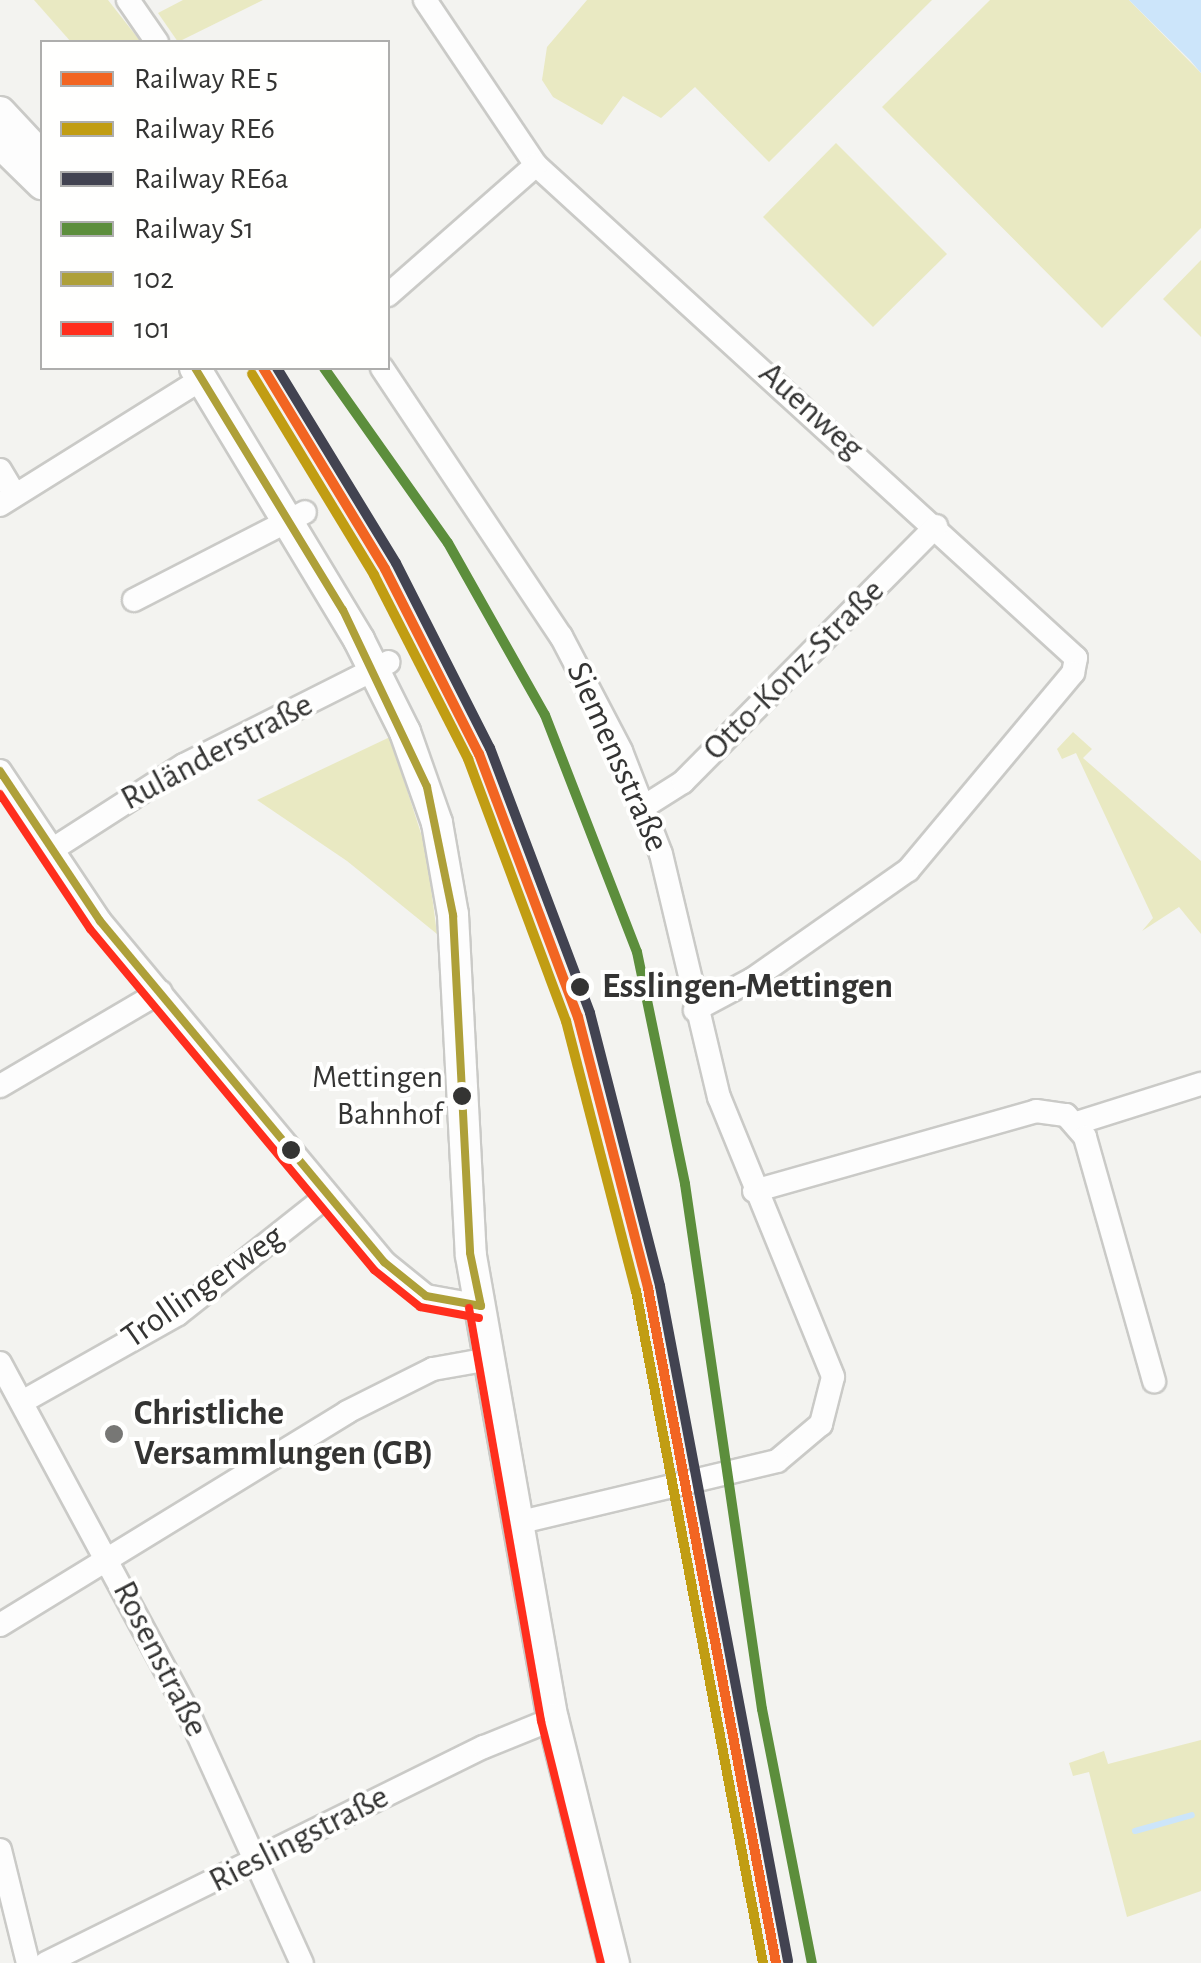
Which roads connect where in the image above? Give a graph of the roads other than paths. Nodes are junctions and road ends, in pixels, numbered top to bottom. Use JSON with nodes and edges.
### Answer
{"nodes":[{"id":1,"x":128,"y":0,"type":"edge"},
{"id":2,"x":424,"y":0,"type":"edge"},
{"id":3,"x":155,"y":40,"type":"edge"},
{"id":4,"x":0,"y":112,"type":"edge"},
{"id":5,"x":0,"y":143,"type":"edge"},
{"id":6,"x":40,"y":155,"type":"edge"},
{"id":7,"x":536,"y":165,"type":"junction"},
{"id":8,"x":40,"y":182,"type":"edge"},
{"id":9,"x":390,"y":293,"type":"edge"},
{"id":10,"x":383,"y":370,"type":"edge"},
{"id":11,"x":204,"y":371,"type":"edge"},
{"id":12,"x":0,"y":470,"type":"edge"},
{"id":13,"x":7,"y":499,"type":"edge"},
{"id":14,"x":298,"y":516,"type":"junction"},
{"id":15,"x":936,"y":526,"type":"junction"},
{"id":16,"x":134,"y":600,"type":"dead end"},
{"id":17,"x":382,"y":666,"type":"junction"},
{"id":18,"x":0,"y":771,"type":"edge"},
{"id":19,"x":6,"y":796,"type":"edge"},
{"id":20,"x":645,"y":806,"type":"junction"},
{"id":21,"x":50,"y":850,"type":"junction"},
{"id":22,"x":160,"y":992,"type":"junction"},
{"id":23,"x":695,"y":1010,"type":"junction"},
{"id":24,"x":1201,"y":1084,"type":"edge"},
{"id":25,"x":0,"y":1086,"type":"edge"},
{"id":26,"x":1069,"y":1118,"type":"junction"},
{"id":27,"x":754,"y":1191,"type":"junction"},
{"id":28,"x":328,"y":1195,"type":"junction"},
{"id":29,"x":480,"y":1292,"type":"junction"},
{"id":30,"x":490,"y":1359,"type":"junction"},
{"id":31,"x":0,"y":1363,"type":"edge"},
{"id":32,"x":1154,"y":1381,"type":"dead end"},
{"id":33,"x":22,"y":1402,"type":"junction"},
{"id":34,"x":520,"y":1522,"type":"junction"},
{"id":35,"x":108,"y":1558,"type":"junction"},
{"id":36,"x":0,"y":1625,"type":"edge"},
{"id":37,"x":554,"y":1719,"type":"junction"},
{"id":38,"x":0,"y":1850,"type":"edge"},
{"id":39,"x":260,"y":1859,"type":"junction"},
{"id":40,"x":28,"y":1963,"type":"edge"},
{"id":41,"x":46,"y":1963,"type":"edge"},
{"id":42,"x":302,"y":1963,"type":"edge"},
{"id":43,"x":614,"y":1963,"type":"edge"}],
"edges":[{"from":1,"to":3,"type":"street"},
{"from":2,"to":7,"type":"street","name":"Auenweg"},
{"from":4,"to":6,"type":"main road"},
{"from":5,"to":8,"type":"main road"},
{"from":7,"to":9,"type":"street"},
{"from":7,"to":15,"type":"street","name":"Auenweg"},
{"from":10,"to":20,"type":"street","name":"Siemensstraße"},
{"from":11,"to":13,"type":"street"},
{"from":11,"to":14,"type":"main road"},
{"from":12,"to":13,"type":"street"},
{"from":14,"to":16,"type":"street"},
{"from":14,"to":17,"type":"main road"},
{"from":15,"to":20,"type":"street","name":"Otto-Konz-Straße"},
{"from":15,"to":23,"type":"street","name":"Auenweg"},
{"from":17,"to":21,"type":"street","name":"Ruländerstraße"},
{"from":17,"to":29,"type":"main road"},
{"from":18,"to":19,"type":"street"},
{"from":19,"to":21,"type":"street"},
{"from":20,"to":23,"type":"street","name":"Siemensstraße"},
{"from":21,"to":22,"type":"street"},
{"from":22,"to":25,"type":"street"},
{"from":22,"to":28,"type":"street"},
{"from":23,"to":27,"type":"street","name":"Siemensstraße"},
{"from":24,"to":26,"type":"street"},
{"from":26,"to":27,"type":"street"},
{"from":26,"to":32,"type":"street"},
{"from":27,"to":34,"type":"street","name":"Siemensstraße"},
{"from":28,"to":29,"type":"street"},
{"from":28,"to":33,"type":"street","name":"Trollingerweg"},
{"from":29,"to":30,"type":"main road"},
{"from":30,"to":34,"type":"main road"},
{"from":30,"to":35,"type":"street"},
{"from":31,"to":33,"type":"street","name":"Rosenstraße"},
{"from":33,"to":35,"type":"street","name":"Rosenstraße"},
{"from":34,"to":37,"type":"main road"},
{"from":35,"to":36,"type":"street"},
{"from":35,"to":39,"type":"street","name":"Rosenstraße"},
{"from":37,"to":39,"type":"street","name":"Rieslingstraße"},
{"from":37,"to":43,"type":"main road"},
{"from":38,"to":40,"type":"street"},
{"from":39,"to":41,"type":"street","name":"Rieslingstraße"},
{"from":39,"to":42,"type":"street","name":"Rosenstraße"}]}
